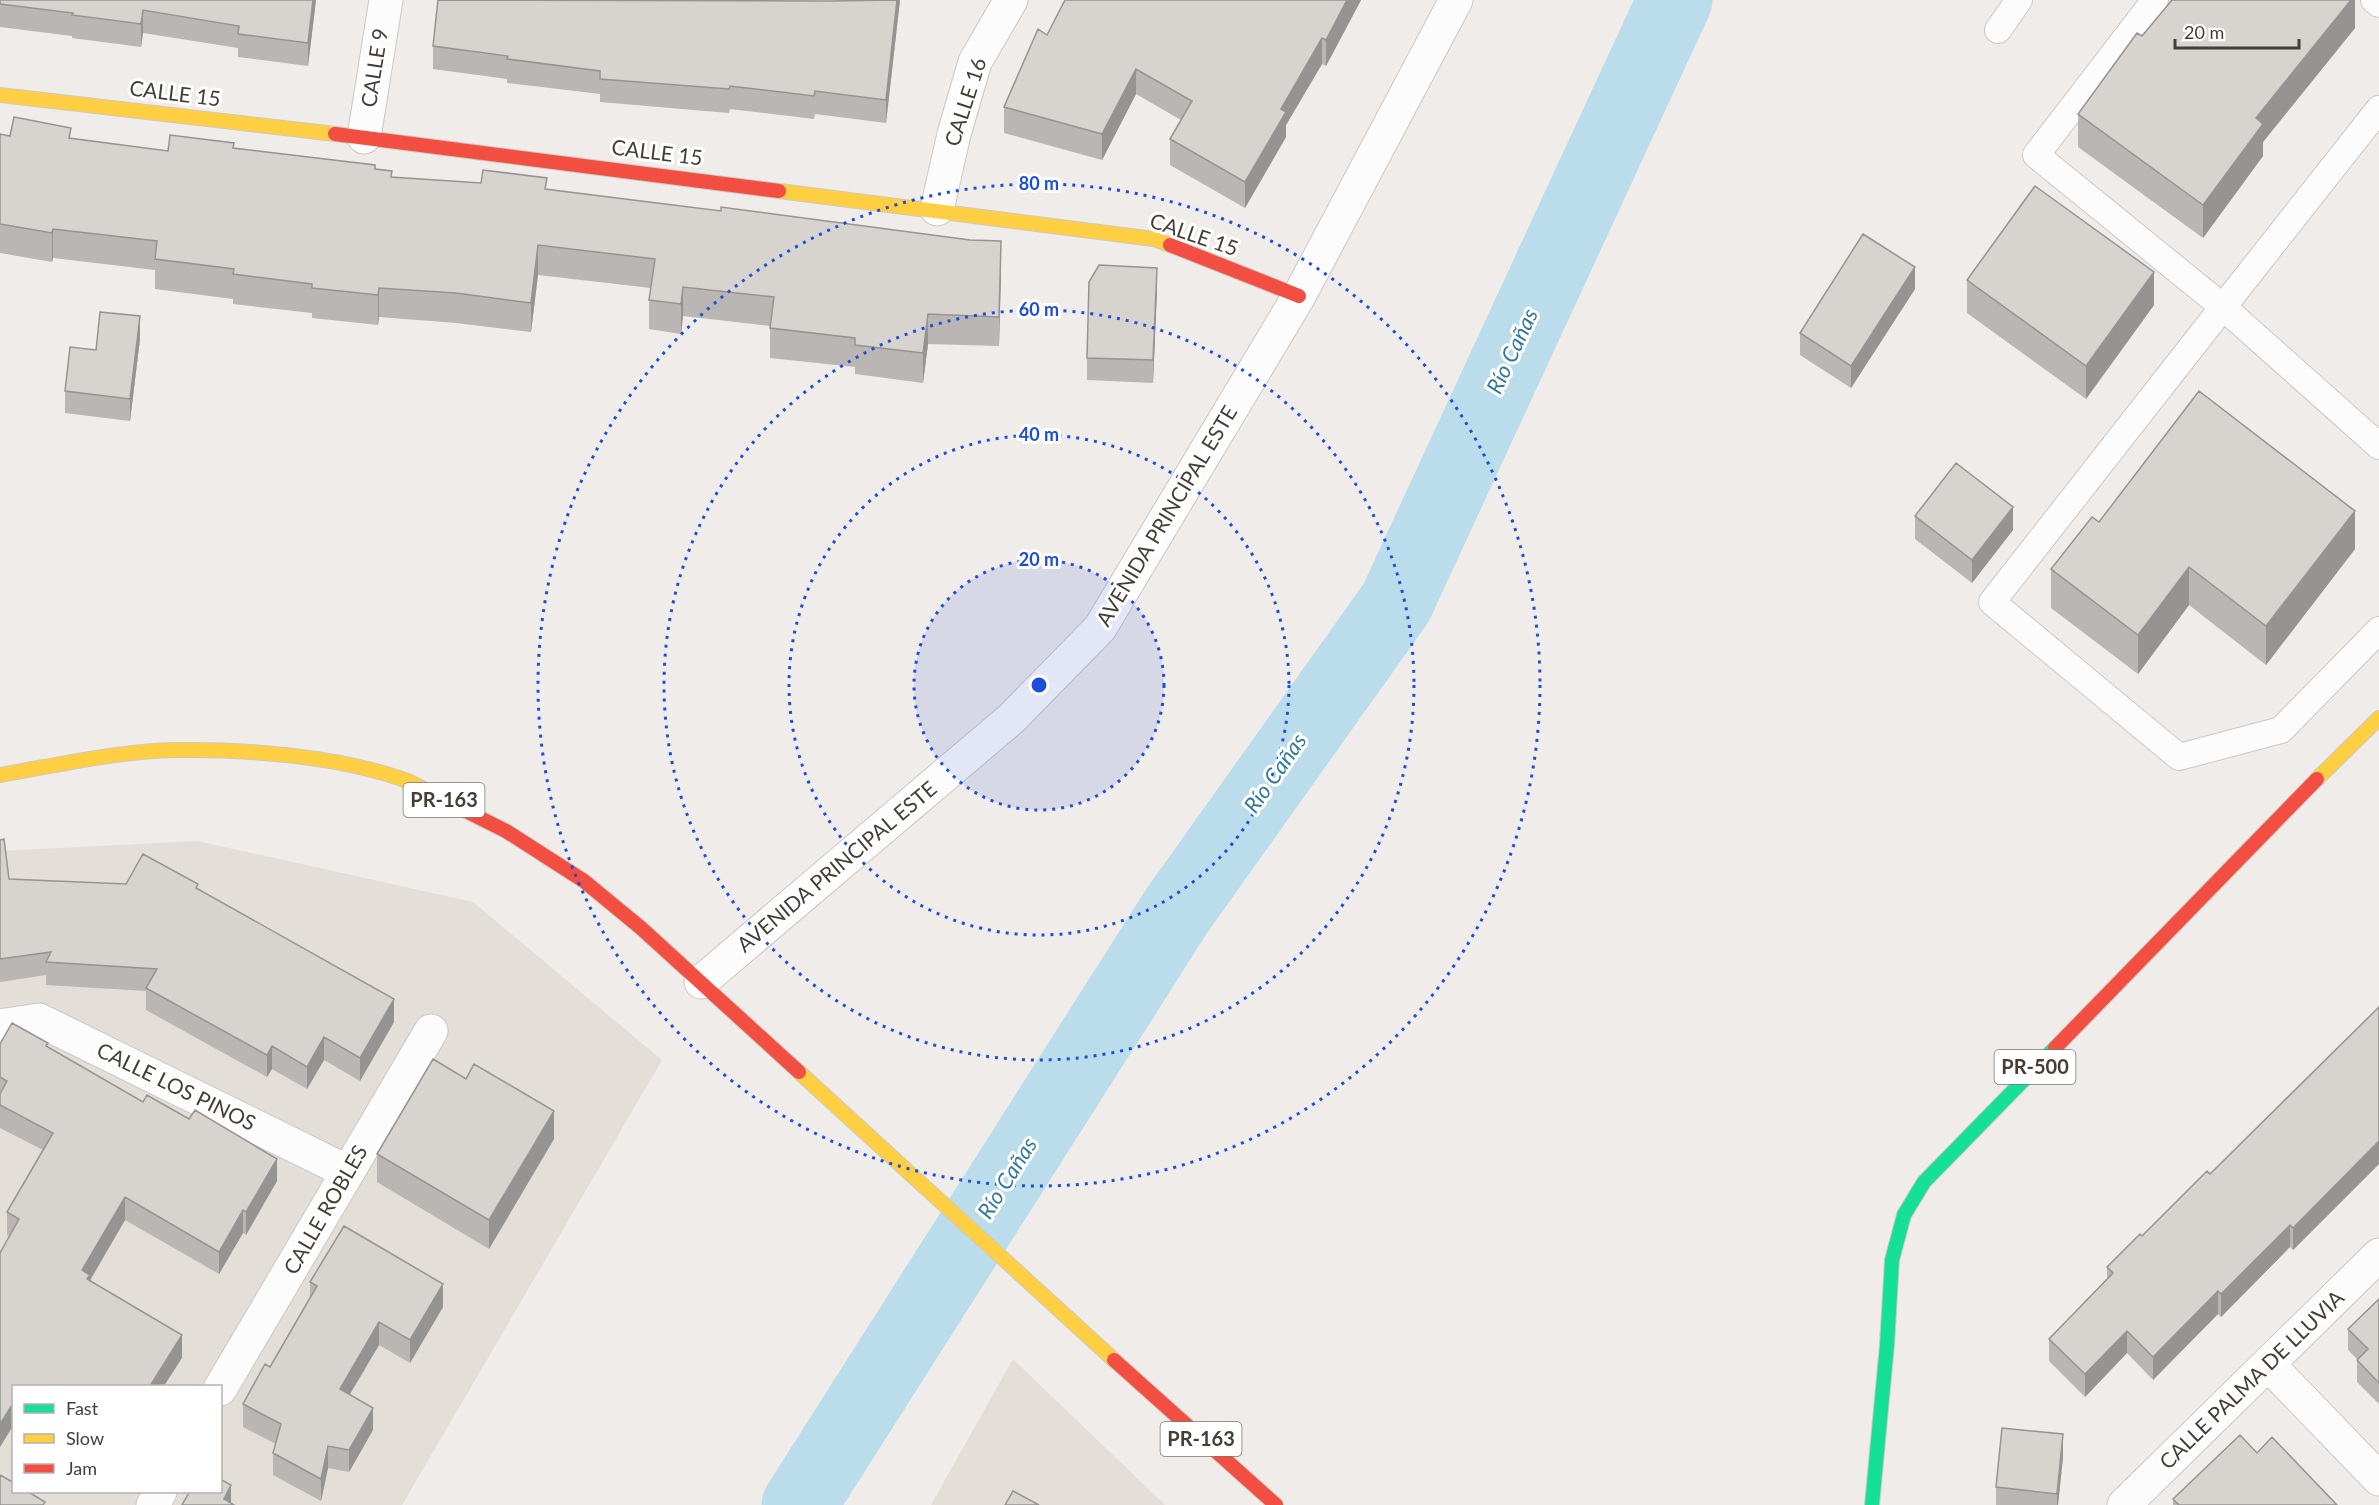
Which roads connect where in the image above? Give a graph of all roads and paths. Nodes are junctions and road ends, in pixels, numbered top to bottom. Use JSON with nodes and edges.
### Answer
{"nodes":[{"id":1,"x":387,"y":0,"type":"edge"},
{"id":2,"x":1011,"y":0,"type":"edge"},
{"id":3,"x":1456,"y":0,"type":"edge"},
{"id":4,"x":2019,"y":0,"type":"edge"},
{"id":5,"x":2155,"y":0,"type":"edge"},
{"id":6,"x":2374,"y":0,"type":"edge"},
{"id":7,"x":2379,"y":4,"type":"edge"},
{"id":8,"x":1998,"y":30,"type":"dead end"},
{"id":9,"x":0,"y":95,"type":"edge"},
{"id":10,"x":2379,"y":109,"type":"edge"},
{"id":11,"x":364,"y":137,"type":"junction"},
{"id":12,"x":938,"y":209,"type":"junction"},
{"id":13,"x":1299,"y":296,"type":"junction"},
{"id":14,"x":2223,"y":307,"type":"junction"},
{"id":15,"x":2379,"y":446,"type":"edge"},
{"id":16,"x":2379,"y":630,"type":"edge"},
{"id":17,"x":2379,"y":718,"type":"edge"},
{"id":18,"x":0,"y":775,"type":"edge"},
{"id":19,"x":701,"y":982,"type":"junction"},
{"id":20,"x":0,"y":1026,"type":"edge"},
{"id":21,"x":431,"y":1031,"type":"dead end"},
{"id":22,"x":348,"y":1172,"type":"junction"},
{"id":23,"x":2379,"y":1255,"type":"edge"},
{"id":24,"x":2269,"y":1365,"type":"junction"},
{"id":25,"x":222,"y":1386,"type":"edge"},
{"id":26,"x":2379,"y":1479,"type":"edge"},
{"id":27,"x":1276,"y":1505,"type":"edge"},
{"id":28,"x":1872,"y":1505,"type":"edge"},
{"id":29,"x":2124,"y":1505,"type":"edge"}],
"edges":[{"from":1,"to":11,"type":"street","name":"CALLE 9"},
{"from":2,"to":12,"type":"street","name":"CALLE 16"},
{"from":3,"to":13,"type":"street","name":"AVENIDA PRINCIPAL ESTE"},
{"from":4,"to":8,"type":"lane"},
{"from":5,"to":14,"type":"lane"},
{"from":6,"to":7,"type":"lane"},
{"from":9,"to":11,"type":"main road","name":"CALLE 15"},
{"from":10,"to":14,"type":"lane"},
{"from":11,"to":12,"type":"main road","name":"CALLE 15"},
{"from":12,"to":13,"type":"main road","name":"CALLE 15"},
{"from":13,"to":19,"type":"street","name":"AVENIDA PRINCIPAL ESTE"},
{"from":14,"to":15,"type":"lane"},
{"from":14,"to":16,"type":"lane"},
{"from":17,"to":28,"type":"main road","name":"PR-500","number":"PR-500"},
{"from":18,"to":19,"type":"main road","number":"PR-163"},
{"from":19,"to":27,"type":"main road","number":"PR-163"},
{"from":20,"to":22,"type":"street","name":"CALLE LOS PINOS"},
{"from":21,"to":22,"type":"street","name":"CALLE ROBLES"},
{"from":22,"to":25,"type":"street","name":"CALLE ROBLES"},
{"from":23,"to":24,"type":"street","name":"CALLE PALMA DE LLUVIA"},
{"from":24,"to":26,"type":"street"},
{"from":24,"to":29,"type":"street","name":"CALLE PALMA DE LLUVIA"}]}
